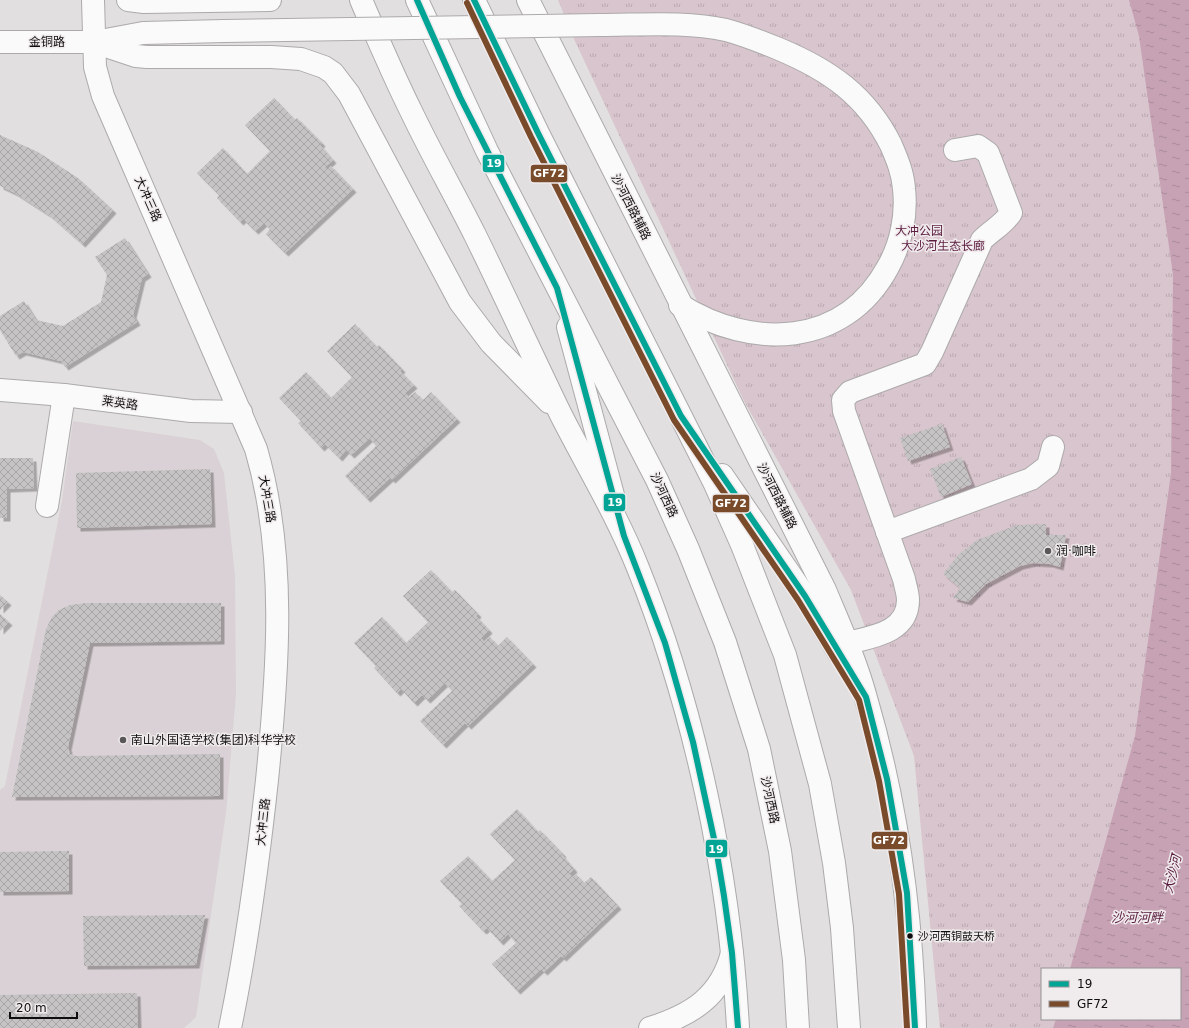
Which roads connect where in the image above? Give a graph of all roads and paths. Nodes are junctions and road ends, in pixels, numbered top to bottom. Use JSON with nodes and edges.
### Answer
{"nodes":[{"id":1,"x":93,"y":0,"type":"edge"},
{"id":2,"x":128,"y":0,"type":"edge"},
{"id":3,"x":270,"y":0,"type":"edge"},
{"id":4,"x":361,"y":0,"type":"edge"},
{"id":5,"x":416,"y":0,"type":"edge"},
{"id":6,"x":474,"y":0,"type":"edge"},
{"id":7,"x":528,"y":0,"type":"edge"},
{"id":8,"x":227,"y":1,"type":"edge"},
{"id":9,"x":0,"y":42,"type":"edge"},
{"id":10,"x":94,"y":42,"type":"junction"},
{"id":11,"x":955,"y":150,"type":"dead end"},
{"id":12,"x":557,"y":288,"type":"junction"},
{"id":13,"x":680,"y":305,"type":"junction"},
{"id":14,"x":0,"y":390,"type":"edge"},
{"id":15,"x":64,"y":395,"type":"junction"},
{"id":16,"x":241,"y":412,"type":"junction"},
{"id":17,"x":561,"y":414,"type":"junction"},
{"id":18,"x":681,"y":416,"type":"junction"},
{"id":19,"x":1053,"y":447,"type":"dead end"},
{"id":20,"x":47,"y":506,"type":"dead end"},
{"id":21,"x":887,"y":532,"type":"junction"},
{"id":22,"x":624,"y":536,"type":"junction"},
{"id":23,"x":847,"y":643,"type":"junction"},
{"id":24,"x":866,"y":698,"type":"junction"},
{"id":25,"x":732,"y":953,"type":"junction"},
{"id":26,"x":230,"y":1028,"type":"edge"},
{"id":27,"x":650,"y":1028,"type":"edge"},
{"id":28,"x":738,"y":1028,"type":"edge"},
{"id":29,"x":798,"y":1028,"type":"edge"},
{"id":30,"x":849,"y":1028,"type":"edge"},
{"id":31,"x":915,"y":1028,"type":"edge"}],
"edges":[{"from":1,"to":10,"type":"main road","name":"大冲三路"},
{"from":2,"to":8,"type":"main road"},
{"from":3,"to":8,"type":"main road"},
{"from":4,"to":17,"type":"main road"},
{"from":5,"to":12,"type":"main road","name":"沙河西路"},
{"from":6,"to":18,"type":"main road"},
{"from":7,"to":13,"type":"main road","name":"沙河西路辅路"},
{"from":9,"to":10,"type":"main road","name":"金铜路"},
{"from":10,"to":13,"type":"main road","bridge":true},
{"from":10,"to":16,"type":"main road","name":"大冲三路"},
{"from":10,"to":17,"type":"main road"},
{"from":11,"to":21,"type":"main road"},
{"from":12,"to":22,"type":"main road"},
{"from":12,"to":29,"type":"main road","name":"沙河西路"},
{"from":13,"to":23,"type":"main road","name":"沙河西路辅路"},
{"from":14,"to":15,"type":"main road","name":"莱英路"},
{"from":15,"to":16,"type":"main road","name":"莱英路"},
{"from":15,"to":20,"type":"main road"},
{"from":16,"to":26,"type":"main road","name":"大冲三路"},
{"from":17,"to":22,"type":"main road"},
{"from":18,"to":24,"type":"main road"},
{"from":18,"to":30,"type":"main road"},
{"from":19,"to":21,"type":"main road"},
{"from":21,"to":23,"type":"main road"},
{"from":22,"to":25,"type":"main road"},
{"from":23,"to":24,"type":"main road","name":"沙河西路辅路"},
{"from":24,"to":31,"type":"main road","name":"沙河西路辅路"},
{"from":25,"to":27,"type":"main road"},
{"from":25,"to":28,"type":"main road"}]}
